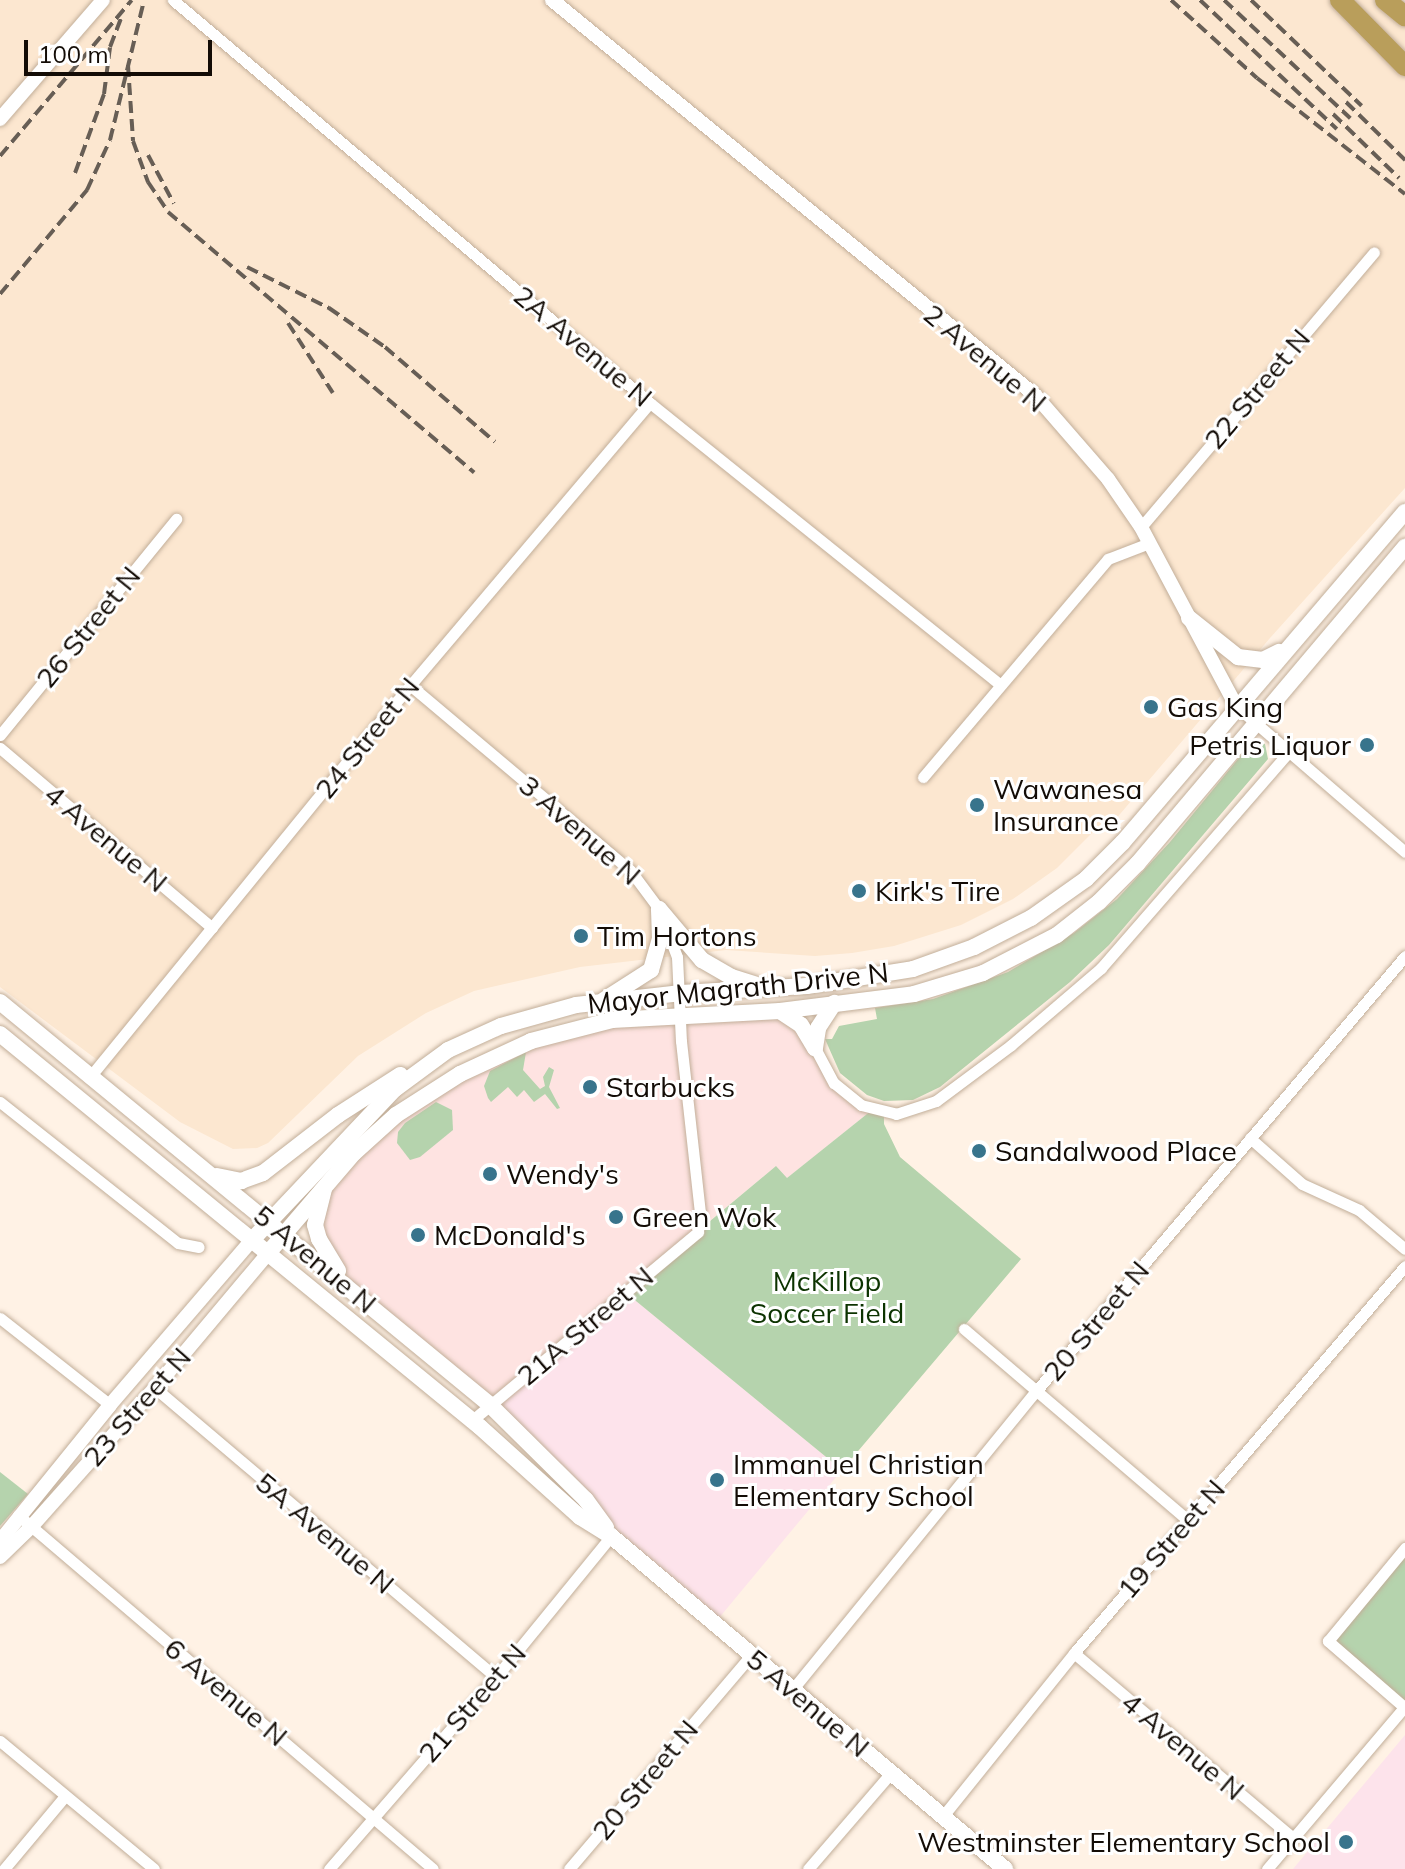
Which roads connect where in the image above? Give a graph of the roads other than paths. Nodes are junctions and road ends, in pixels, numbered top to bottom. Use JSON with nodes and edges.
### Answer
{"nodes":[{"id":1,"x":103,"y":0,"type":"edge"},
{"id":2,"x":173,"y":0,"type":"edge"},
{"id":3,"x":552,"y":0,"type":"edge"},
{"id":4,"x":1340,"y":0,"type":"edge"},
{"id":5,"x":1385,"y":0,"type":"edge"},
{"id":6,"x":1405,"y":16,"type":"edge"},
{"id":7,"x":1405,"y":66,"type":"edge"},
{"id":8,"x":0,"y":119,"type":"edge"},
{"id":9,"x":1374,"y":252,"type":"dead end"},
{"id":10,"x":650,"y":403,"type":"junction"},
{"id":11,"x":1405,"y":512,"type":"edge"},
{"id":12,"x":176,"y":519,"type":"dead end"},
{"id":13,"x":1141,"y":527,"type":"junction"},
{"id":14,"x":1149,"y":543,"type":"junction"},
{"id":15,"x":1405,"y":547,"type":"edge"},
{"id":16,"x":1189,"y":618,"type":"junction"},
{"id":17,"x":1291,"y":645,"type":"junction"},
{"id":18,"x":999,"y":684,"type":"junction"},
{"id":19,"x":410,"y":685,"type":"junction"},
{"id":20,"x":1236,"y":706,"type":"junction"},
{"id":21,"x":1255,"y":722,"type":"junction"},
{"id":22,"x":0,"y":735,"type":"edge"},
{"id":23,"x":0,"y":748,"type":"edge"},
{"id":24,"x":1288,"y":753,"type":"junction"},
{"id":25,"x":923,"y":777,"type":"dead end"},
{"id":26,"x":1405,"y":852,"type":"edge"},
{"id":27,"x":659,"y":909,"type":"junction"},
{"id":28,"x":212,"y":928,"type":"junction"},
{"id":29,"x":1405,"y":956,"type":"edge"},
{"id":30,"x":765,"y":988,"type":"junction"},
{"id":31,"x":681,"y":993,"type":"junction"},
{"id":32,"x":0,"y":1002,"type":"edge"},
{"id":33,"x":600,"y":1003,"type":"junction"},
{"id":34,"x":834,"y":1003,"type":"junction"},
{"id":35,"x":780,"y":1011,"type":"junction"},
{"id":36,"x":681,"y":1015,"type":"junction"},
{"id":37,"x":0,"y":1034,"type":"edge"},
{"id":38,"x":815,"y":1048,"type":"junction"},
{"id":39,"x":434,"y":1059,"type":"junction"},
{"id":40,"x":89,"y":1078,"type":"junction"},
{"id":41,"x":0,"y":1102,"type":"edge"},
{"id":42,"x":1250,"y":1138,"type":"junction"},
{"id":43,"x":212,"y":1174,"type":"junction"},
{"id":44,"x":325,"y":1185,"type":"junction"},
{"id":45,"x":269,"y":1220,"type":"junction"},
{"id":46,"x":698,"y":1232,"type":"joint"},
{"id":47,"x":284,"y":1233,"type":"junction"},
{"id":48,"x":253,"y":1239,"type":"junction"},
{"id":49,"x":199,"y":1247,"type":"dead end"},
{"id":50,"x":1405,"y":1249,"type":"edge"},
{"id":51,"x":269,"y":1252,"type":"junction"},
{"id":52,"x":1405,"y":1266,"type":"edge"},
{"id":53,"x":354,"y":1291,"type":"junction"},
{"id":54,"x":0,"y":1318,"type":"edge"},
{"id":55,"x":964,"y":1329,"type":"dead end"},
{"id":56,"x":155,"y":1388,"type":"junction"},
{"id":57,"x":1037,"y":1390,"type":"junction"},
{"id":58,"x":489,"y":1404,"type":"junction"},
{"id":59,"x":110,"y":1405,"type":"junction"},
{"id":60,"x":472,"y":1420,"type":"junction"},
{"id":61,"x":18,"y":1515,"type":"junction"},
{"id":62,"x":1188,"y":1520,"type":"junction"},
{"id":63,"x":32,"y":1526,"type":"junction"},
{"id":64,"x":611,"y":1536,"type":"junction"},
{"id":65,"x":0,"y":1541,"type":"edge"},
{"id":66,"x":1405,"y":1548,"type":"edge"},
{"id":67,"x":0,"y":1557,"type":"edge"},
{"id":68,"x":1074,"y":1653,"type":"junction"},
{"id":69,"x":751,"y":1655,"type":"junction"},
{"id":70,"x":496,"y":1677,"type":"junction"},
{"id":71,"x":792,"y":1690,"type":"junction"},
{"id":72,"x":1404,"y":1706,"type":"edge"},
{"id":73,"x":0,"y":1741,"type":"edge"},
{"id":74,"x":891,"y":1773,"type":"junction"},
{"id":75,"x":65,"y":1796,"type":"junction"},
{"id":76,"x":373,"y":1816,"type":"junction"},
{"id":77,"x":943,"y":1816,"type":"junction"},
{"id":78,"x":1293,"y":1838,"type":"junction"},
{"id":79,"x":4,"y":1869,"type":"edge"},
{"id":80,"x":154,"y":1869,"type":"edge"},
{"id":81,"x":329,"y":1869,"type":"edge"},
{"id":82,"x":433,"y":1869,"type":"edge"},
{"id":83,"x":569,"y":1869,"type":"edge"},
{"id":84,"x":808,"y":1869,"type":"edge"},
{"id":85,"x":1005,"y":1869,"type":"edge"},
{"id":86,"x":1267,"y":1869,"type":"edge"}],
"edges":[{"from":1,"to":8,"type":"street"},
{"from":2,"to":10,"type":"street","name":"2A Avenue N"},
{"from":3,"to":13,"type":"street","name":"2 Avenue N"},
{"from":4,"to":7,"type":"highway"},
{"from":5,"to":6,"type":"highway"},
{"from":9,"to":13,"type":"street","name":"22 Street N"},
{"from":10,"to":18,"type":"street","name":"2A Avenue N"},
{"from":10,"to":19,"type":"street","name":"24 Street N"},
{"from":11,"to":17,"type":"main road","name":"Mayor Magrath Drive N"},
{"from":12,"to":22,"type":"street","name":"26 Street N"},
{"from":13,"to":14,"type":"street","name":"2 Avenue N"},
{"from":14,"to":16,"type":"street","name":"2 Avenue N"},
{"from":14,"to":18,"type":"street"},
{"from":15,"to":21,"type":"main road","name":"Mayor Magrath Drive N"},
{"from":16,"to":17,"type":"main road"},
{"from":16,"to":20,"type":"street","name":"2 Avenue N"},
{"from":17,"to":20,"type":"main road","name":"Mayor Magrath Drive N"},
{"from":18,"to":25,"type":"street"},
{"from":19,"to":27,"type":"street","name":"3 Avenue N"},
{"from":19,"to":28,"type":"street","name":"24 Street N"},
{"from":20,"to":21,"type":"street","name":"2 Avenue N"},
{"from":20,"to":30,"type":"main road","name":"Mayor Magrath Drive N"},
{"from":21,"to":24,"type":"street","name":"2 Avenue N"},
{"from":21,"to":34,"type":"main road","name":"Mayor Magrath Drive N"},
{"from":23,"to":28,"type":"street","name":"4 Avenue N"},
{"from":24,"to":26,"type":"street","name":"2 Avenue N"},
{"from":24,"to":38,"type":"street"},
{"from":27,"to":30,"type":"main road"},
{"from":27,"to":31,"type":"street","name":"3 Avenue N"},
{"from":27,"to":33,"type":"main road"},
{"from":28,"to":40,"type":"street","name":"24 Street N"},
{"from":29,"to":42,"type":"street","name":"20 Street N"},
{"from":30,"to":31,"type":"main road","name":"Mayor Magrath Drive N"},
{"from":31,"to":33,"type":"main road","name":"Mayor Magrath Drive N"},
{"from":31,"to":36,"type":"street","name":"3 Avenue N"},
{"from":32,"to":40,"type":"main road","name":"5 Avenue N"},
{"from":33,"to":39,"type":"main road","name":"Mayor Magrath Drive N"},
{"from":34,"to":35,"type":"main road","name":"Mayor Magrath Drive N"},
{"from":34,"to":38,"type":"main road"},
{"from":35,"to":36,"type":"main road","name":"Mayor Magrath Drive N"},
{"from":35,"to":38,"type":"main road"},
{"from":36,"to":44,"type":"main road","name":"Mayor Magrath Drive N"},
{"from":36,"to":46,"type":"street","name":"3 Avenue N"},
{"from":37,"to":48,"type":"main road","name":"5 Avenue N"},
{"from":39,"to":43,"type":"main road"},
{"from":39,"to":45,"type":"main road","name":"Mayor Magrath Drive N"},
{"from":40,"to":43,"type":"main road","name":"5 Avenue N"},
{"from":41,"to":49,"type":"street"},
{"from":42,"to":50,"type":"street"},
{"from":42,"to":57,"type":"street","name":"20 Street N"},
{"from":43,"to":45,"type":"main road","name":"5 Avenue N"},
{"from":44,"to":47,"type":"main road","name":"Mayor Magrath Drive N"},
{"from":44,"to":53,"type":"main road"},
{"from":45,"to":47,"type":"main road","name":"5 Avenue N"},
{"from":45,"to":48,"type":"main road","name":"Mayor Magrath Drive N"},
{"from":46,"to":58,"type":"street","name":"21A Street N"},
{"from":47,"to":51,"type":"main road","name":"Mayor Magrath Drive N"},
{"from":47,"to":53,"type":"main road","name":"5 Avenue N"},
{"from":48,"to":51,"type":"main road","name":"5 Avenue N"},
{"from":48,"to":59,"type":"street","name":"23 Street N"},
{"from":51,"to":56,"type":"street","name":"23 Street N"},
{"from":51,"to":60,"type":"main road","name":"5 Avenue N"},
{"from":52,"to":62,"type":"street","name":"19 Street N"},
{"from":53,"to":58,"type":"main road","name":"5 Avenue N"},
{"from":54,"to":59,"type":"street"},
{"from":55,"to":57,"type":"street"},
{"from":56,"to":63,"type":"street","name":"23 Street N"},
{"from":56,"to":70,"type":"street","name":"5A Avenue N"},
{"from":57,"to":62,"type":"street"},
{"from":57,"to":71,"type":"street","name":"20 Street N"},
{"from":58,"to":60,"type":"street","name":"21A Street N"},
{"from":58,"to":64,"type":"main road","name":"5 Avenue N"},
{"from":59,"to":61,"type":"street","name":"23 Street N"},
{"from":60,"to":64,"type":"main road","name":"5 Avenue N"},
{"from":61,"to":63,"type":"street","name":"6 Avenue N"},
{"from":61,"to":65,"type":"street","name":"23 Street N"},
{"from":62,"to":68,"type":"street","name":"19 Street N"},
{"from":63,"to":67,"type":"street","name":"23 Street N"},
{"from":63,"to":76,"type":"street","name":"6 Avenue N"},
{"from":64,"to":69,"type":"main road","name":"5 Avenue N"},
{"from":64,"to":70,"type":"street","name":"21 Street N"},
{"from":66,"to":72,"type":"street"},
{"from":68,"to":77,"type":"street","name":"19 Street N"},
{"from":68,"to":78,"type":"street","name":"4 Avenue N"},
{"from":69,"to":71,"type":"main road","name":"5 Avenue N"},
{"from":69,"to":83,"type":"street","name":"20 Street N"},
{"from":70,"to":76,"type":"street","name":"21 Street N"},
{"from":71,"to":74,"type":"main road","name":"5 Avenue N"},
{"from":72,"to":78,"type":"street"},
{"from":73,"to":75,"type":"street"},
{"from":74,"to":77,"type":"main road","name":"5 Avenue N"},
{"from":74,"to":84,"type":"street"},
{"from":75,"to":79,"type":"street"},
{"from":75,"to":80,"type":"street"},
{"from":76,"to":81,"type":"street","name":"21 Street N"},
{"from":76,"to":82,"type":"street","name":"6 Avenue N"},
{"from":77,"to":85,"type":"main road","name":"5 Avenue N"},
{"from":78,"to":86,"type":"street"}]}
